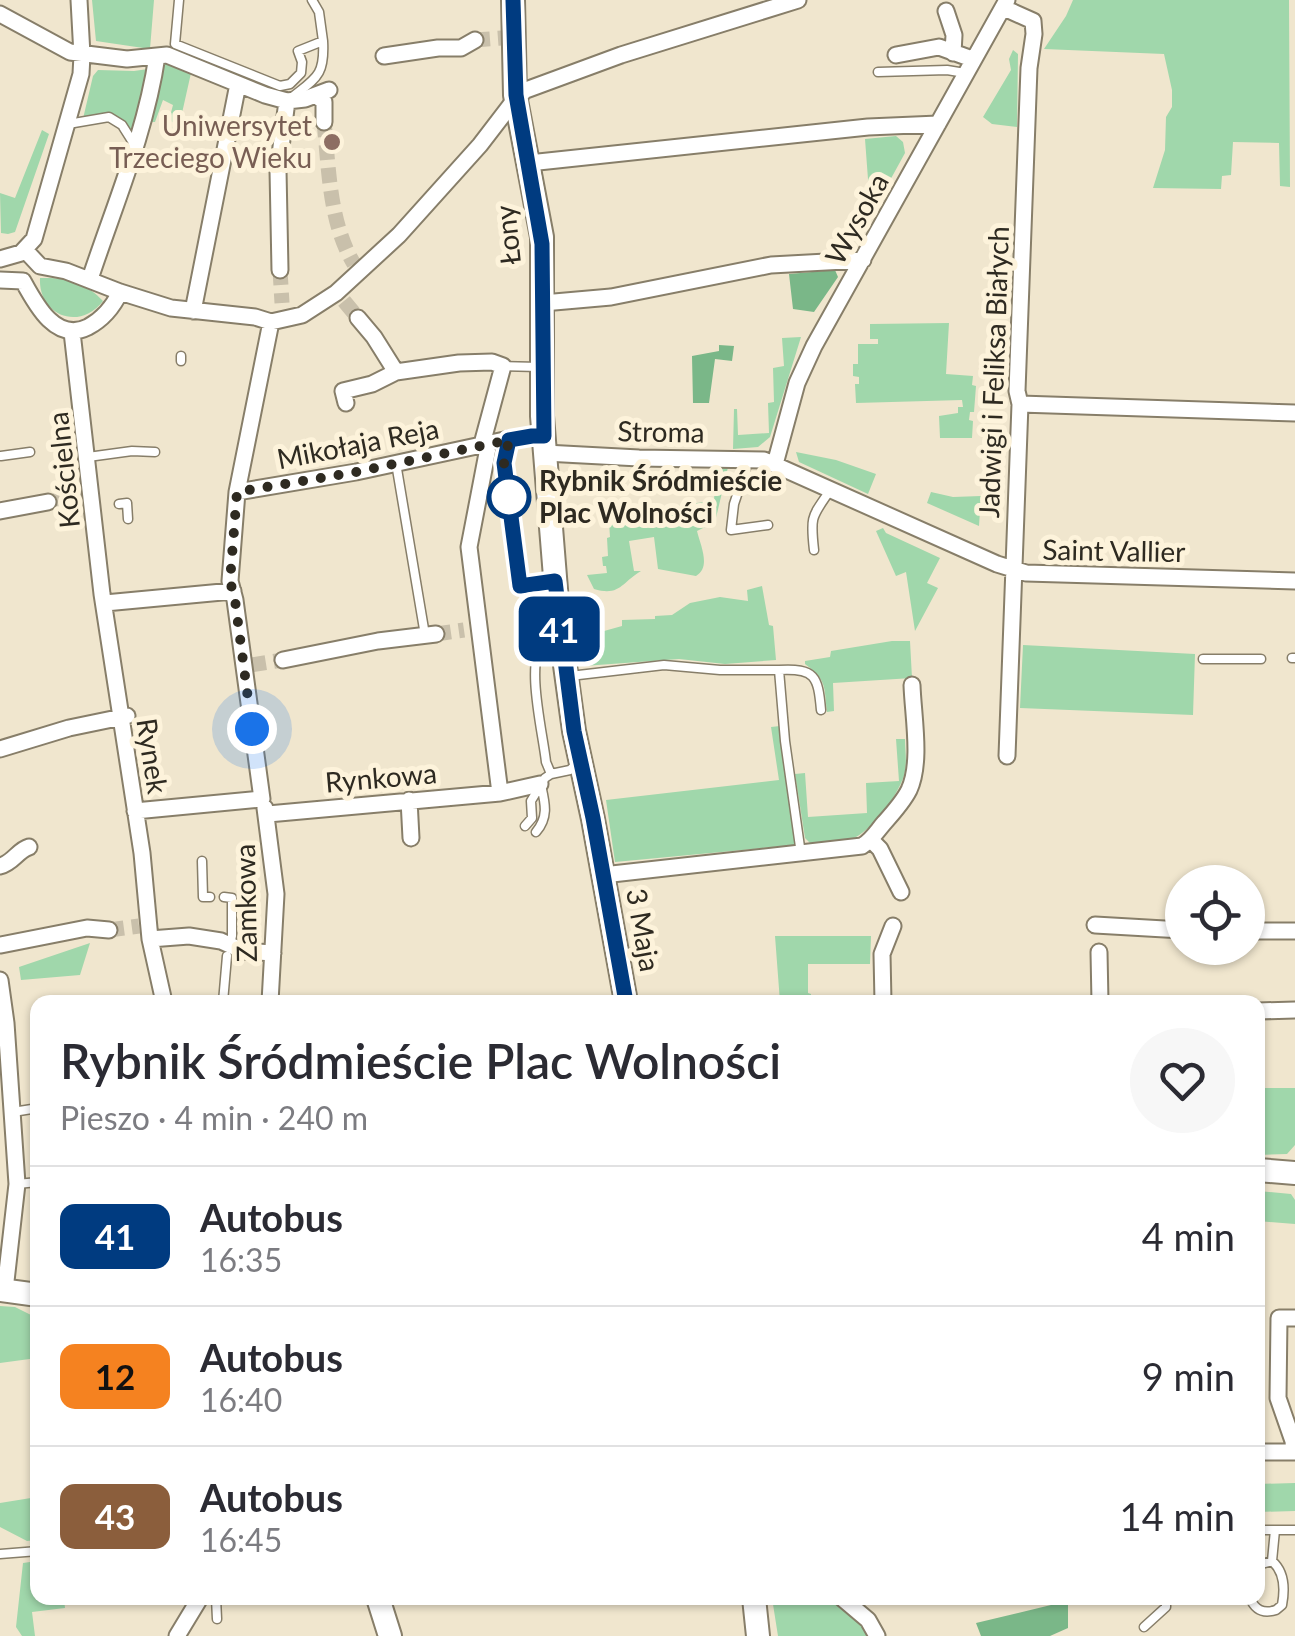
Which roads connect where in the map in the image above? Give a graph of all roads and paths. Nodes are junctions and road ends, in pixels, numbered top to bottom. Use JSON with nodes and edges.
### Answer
{"nodes":[{"id":1,"x":79,"y":0,"type":"edge"},
{"id":2,"x":178,"y":0,"type":"edge"},
{"id":3,"x":312,"y":0,"type":"edge"},
{"id":4,"x":513,"y":0,"type":"edge"},
{"id":5,"x":798,"y":0,"type":"edge"},
{"id":6,"x":1005,"y":4,"type":"edge"},
{"id":7,"x":946,"y":11,"type":"dead end"},
{"id":8,"x":0,"y":14,"type":"edge"},
{"id":9,"x":475,"y":40,"type":"tunnel mouth"},
{"id":10,"x":324,"y":42,"type":"junction"},
{"id":11,"x":954,"y":52,"type":"junction"},
{"id":12,"x":82,"y":54,"type":"junction"},
{"id":13,"x":157,"y":56,"type":"junction"},
{"id":14,"x":896,"y":56,"type":"dead end"},
{"id":15,"x":378,"y":60,"type":"dead end"},
{"id":16,"x":969,"y":66,"type":"junction"},
{"id":17,"x":878,"y":72,"type":"dead end"},
{"id":18,"x":238,"y":84,"type":"junction"},
{"id":19,"x":516,"y":98,"type":"junction"},
{"id":20,"x":288,"y":101,"type":"junction"},
{"id":21,"x":324,"y":122,"type":"tunnel mouth"},
{"id":22,"x":68,"y":124,"type":"junction"},
{"id":23,"x":938,"y":124,"type":"junction"},
{"id":24,"x":134,"y":145,"type":"junction"},
{"id":25,"x":529,"y":163,"type":"junction"},
{"id":26,"x":25,"y":250,"type":"junction"},
{"id":27,"x":0,"y":259,"type":"edge"},
{"id":28,"x":863,"y":260,"type":"junction"},
{"id":29,"x":40,"y":266,"type":"junction"},
{"id":30,"x":280,"y":270,"type":"tunnel mouth"},
{"id":31,"x":90,"y":279,"type":"junction"},
{"id":32,"x":0,"y":280,"type":"edge"},
{"id":33,"x":23,"y":282,"type":"junction"},
{"id":34,"x":120,"y":292,"type":"junction"},
{"id":35,"x":543,"y":303,"type":"junction"},
{"id":36,"x":187,"y":313,"type":"junction"},
{"id":37,"x":279,"y":315,"type":"junction"},
{"id":38,"x":358,"y":318,"type":"tunnel mouth"},
{"id":39,"x":72,"y":332,"type":"junction"},
{"id":40,"x":503,"y":366,"type":"junction"},
{"id":41,"x":543,"y":367,"type":"junction"},
{"id":42,"x":396,"y":372,"type":"junction"},
{"id":43,"x":346,"y":404,"type":"dead end"},
{"id":44,"x":1020,"y":404,"type":"junction"},
{"id":45,"x":1295,"y":413,"type":"edge"},
{"id":46,"x":509,"y":440,"type":"junction"},
{"id":47,"x":485,"y":443,"type":"junction"},
{"id":48,"x":544,"y":444,"type":"junction"},
{"id":49,"x":30,"y":452,"type":"dead end"},
{"id":50,"x":155,"y":452,"type":"dead end"},
{"id":51,"x":1,"y":456,"type":"edge"},
{"id":52,"x":88,"y":456,"type":"junction"},
{"id":53,"x":751,"y":458,"type":"junction"},
{"id":54,"x":396,"y":463,"type":"junction"},
{"id":55,"x":775,"y":464,"type":"junction"},
{"id":56,"x":831,"y":489,"type":"junction"},
{"id":57,"x":237,"y":492,"type":"junction"},
{"id":58,"x":48,"y":502,"type":"tunnel mouth"},
{"id":59,"x":119,"y":504,"type":"dead end"},
{"id":60,"x":0,"y":511,"type":"edge"},
{"id":61,"x":128,"y":519,"type":"dead end"},
{"id":62,"x":768,"y":525,"type":"dead end"},
{"id":63,"x":814,"y":550,"type":"dead end"},
{"id":64,"x":1014,"y":570,"type":"junction"},
{"id":65,"x":555,"y":581,"type":"junction"},
{"id":66,"x":1295,"y":581,"type":"edge"},
{"id":67,"x":231,"y":590,"type":"junction"},
{"id":68,"x":111,"y":607,"type":"junction"},
{"id":69,"x":430,"y":635,"type":"joint"},
{"id":70,"x":560,"y":639,"type":"junction"},
{"id":71,"x":1203,"y":659,"type":"dead end"},
{"id":72,"x":1260,"y":659,"type":"dead end"},
{"id":73,"x":283,"y":660,"type":"tunnel mouth"},
{"id":74,"x":779,"y":670,"type":"junction"},
{"id":75,"x":566,"y":676,"type":"junction"},
{"id":76,"x":912,"y":686,"type":"dead end"},
{"id":77,"x":821,"y":710,"type":"dead end"},
{"id":78,"x":125,"y":716,"type":"junction"},
{"id":79,"x":0,"y":749,"type":"edge"},
{"id":80,"x":1007,"y":756,"type":"dead end"},
{"id":81,"x":580,"y":760,"type":"junction"},
{"id":82,"x":546,"y":779,"type":"junction"},
{"id":83,"x":500,"y":793,"type":"junction"},
{"id":84,"x":409,"y":800,"type":"junction"},
{"id":85,"x":261,"y":802,"type":"junction"},
{"id":86,"x":138,"y":808,"type":"junction"},
{"id":87,"x":525,"y":826,"type":"dead end"},
{"id":88,"x":536,"y":832,"type":"dead end"},
{"id":89,"x":411,"y":838,"type":"dead end"},
{"id":90,"x":871,"y":840,"type":"junction"},
{"id":91,"x":30,"y":847,"type":"dead end"},
{"id":92,"x":801,"y":854,"type":"junction"},
{"id":93,"x":202,"y":862,"type":"dead end"},
{"id":94,"x":0,"y":866,"type":"edge"},
{"id":95,"x":602,"y":872,"type":"junction"},
{"id":96,"x":901,"y":892,"type":"dead end"},
{"id":97,"x":210,"y":897,"type":"dead end"},
{"id":98,"x":224,"y":897,"type":"dead end"},
{"id":99,"x":1095,"y":925,"type":"dead end"},
{"id":100,"x":893,"y":926,"type":"dead end"},
{"id":101,"x":1165,"y":929,"type":"edge"},
{"id":102,"x":109,"y":930,"type":"tunnel mouth"},
{"id":103,"x":146,"y":930,"type":"junction"},
{"id":104,"x":1265,"y":931,"type":"edge"},
{"id":105,"x":1295,"y":932,"type":"edge"},
{"id":106,"x":1,"y":946,"type":"edge"},
{"id":107,"x":228,"y":950,"type":"junction"},
{"id":108,"x":1099,"y":952,"type":"dead end"},
{"id":109,"x":273,"y":953,"type":"junction"},
{"id":110,"x":1,"y":990,"type":"edge"},
{"id":111,"x":162,"y":995,"type":"edge"},
{"id":112,"x":224,"y":995,"type":"edge"},
{"id":113,"x":270,"y":995,"type":"edge"},
{"id":114,"x":625,"y":995,"type":"edge"},
{"id":115,"x":883,"y":995,"type":"edge"},
{"id":116,"x":1100,"y":995,"type":"edge"},
{"id":117,"x":1295,"y":1010,"type":"edge"},
{"id":118,"x":1265,"y":1011,"type":"edge"},
{"id":119,"x":9,"y":1118,"type":"edge"},
{"id":120,"x":1265,"y":1171,"type":"edge"},
{"id":121,"x":1295,"y":1173,"type":"edge"},
{"id":122,"x":30,"y":1183,"type":"edge"},
{"id":123,"x":17,"y":1184,"type":"junction"},
{"id":124,"x":3,"y":1290,"type":"edge"},
{"id":125,"x":30,"y":1294,"type":"edge"},
{"id":126,"x":1295,"y":1318,"type":"edge"},
{"id":127,"x":1265,"y":1452,"type":"edge"},
{"id":128,"x":1295,"y":1452,"type":"edge"},
{"id":129,"x":1265,"y":1530,"type":"edge"},
{"id":130,"x":1275,"y":1530,"type":"junction"},
{"id":131,"x":1295,"y":1530,"type":"edge"},
{"id":132,"x":30,"y":1552,"type":"edge"},
{"id":133,"x":0,"y":1554,"type":"edge"},
{"id":134,"x":1272,"y":1561,"type":"junction"},
{"id":135,"x":1265,"y":1564,"type":"edge"},
{"id":136,"x":196,"y":1605,"type":"edge"},
{"id":137,"x":216,"y":1605,"type":"edge"},
{"id":138,"x":380,"y":1605,"type":"edge"},
{"id":139,"x":755,"y":1605,"type":"edge"},
{"id":140,"x":850,"y":1605,"type":"edge"},
{"id":141,"x":1166,"y":1605,"type":"edge"},
{"id":142,"x":1253,"y":1605,"type":"edge"},
{"id":143,"x":217,"y":1620,"type":"dead end"},
{"id":144,"x":1144,"y":1627,"type":"dead end"},
{"id":145,"x":177,"y":1636,"type":"edge"},
{"id":146,"x":390,"y":1636,"type":"edge"},
{"id":147,"x":758,"y":1636,"type":"edge"},
{"id":148,"x":877,"y":1636,"type":"edge"}],
"edges":[{"from":1,"to":12,"type":"street"},
{"from":2,"to":10,"type":"lane"},
{"from":3,"to":10,"type":"lane"},
{"from":4,"to":19,"type":"street","name":"Łony"},
{"from":5,"to":19,"type":"street"},
{"from":6,"to":16,"type":"street","name":"Wysoka"},
{"from":6,"to":44,"type":"street","name":"Jadwigi i Feliksa Białych"},
{"from":7,"to":11,"type":"street"},
{"from":8,"to":12,"type":"street"},
{"from":9,"to":15,"type":"street"},
{"from":10,"to":20,"type":"lane"},
{"from":11,"to":14,"type":"street"},
{"from":11,"to":16,"type":"street"},
{"from":12,"to":13,"type":"street"},
{"from":12,"to":22,"type":"street"},
{"from":13,"to":18,"type":"street"},
{"from":13,"to":24,"type":"street"},
{"from":16,"to":17,"type":"lane"},
{"from":16,"to":23,"type":"street","name":"Wysoka"},
{"from":18,"to":20,"type":"street"},
{"from":18,"to":36,"type":"street"},
{"from":19,"to":25,"type":"street","name":"Łony"},
{"from":19,"to":37,"type":"street"},
{"from":20,"to":21,"type":"street"},
{"from":20,"to":30,"type":"street"},
{"from":22,"to":24,"type":"lane"},
{"from":22,"to":26,"type":"street"},
{"from":23,"to":25,"type":"street"},
{"from":23,"to":28,"type":"street","name":"Wysoka"},
{"from":24,"to":31,"type":"street"},
{"from":25,"to":35,"type":"street","name":"Łony"},
{"from":26,"to":27,"type":"street"},
{"from":26,"to":29,"type":"street"},
{"from":28,"to":35,"type":"street"},
{"from":28,"to":55,"type":"street","name":"Wysoka"},
{"from":29,"to":31,"type":"street"},
{"from":29,"to":33,"type":"street"},
{"from":31,"to":34,"type":"street"},
{"from":32,"to":33,"type":"street"},
{"from":33,"to":39,"type":"street"},
{"from":34,"to":36,"type":"street"},
{"from":34,"to":39,"type":"street"},
{"from":35,"to":41,"type":"street","name":"Łony"},
{"from":36,"to":37,"type":"street"},
{"from":37,"to":57,"type":"street"},
{"from":38,"to":42,"type":"street"},
{"from":39,"to":52,"type":"street","name":"Kościelna"},
{"from":40,"to":41,"type":"lane"},
{"from":40,"to":42,"type":"street"},
{"from":40,"to":47,"type":"street"},
{"from":41,"to":48,"type":"street","name":"Łony"},
{"from":42,"to":43,"type":"street"},
{"from":44,"to":45,"type":"street"},
{"from":44,"to":64,"type":"street","name":"Jadwigi i Feliksa Białych"},
{"from":46,"to":47,"type":"street","name":"Mikołaja Reja"},
{"from":46,"to":48,"type":"lane"},
{"from":46,"to":65,"type":"lane"},
{"from":47,"to":54,"type":"street","name":"Mikołaja Reja"},
{"from":47,"to":83,"type":"street"},
{"from":48,"to":53,"type":"street","name":"Stroma"},
{"from":48,"to":65,"type":"street","name":"Łony"},
{"from":49,"to":51,"type":"lane"},
{"from":50,"to":52,"type":"lane"},
{"from":52,"to":68,"type":"street","name":"Kościelna"},
{"from":53,"to":55,"type":"street","name":"Stroma"},
{"from":53,"to":62,"type":"lane"},
{"from":54,"to":57,"type":"street","name":"Mikołaja Reja"},
{"from":54,"to":69,"type":"lane"},
{"from":55,"to":56,"type":"street","name":"Saint Vallier"},
{"from":56,"to":63,"type":"lane"},
{"from":56,"to":64,"type":"street","name":"Saint Vallier"},
{"from":57,"to":67,"type":"street"},
{"from":58,"to":60,"type":"street"},
{"from":59,"to":61,"type":"lane"},
{"from":64,"to":66,"type":"street","name":"Saint Vallier"},
{"from":64,"to":80,"type":"street","name":"Jadwigi i Feliksa Białych"},
{"from":65,"to":70,"type":"street","name":"Łony"},
{"from":67,"to":68,"type":"street"},
{"from":67,"to":85,"type":"street"},
{"from":68,"to":78,"type":"street","name":"Rynek"},
{"from":69,"to":73,"type":"street"},
{"from":70,"to":75,"type":"street","name":"3 Maja"},
{"from":70,"to":82,"type":"lane"},
{"from":71,"to":72,"type":"lane"},
{"from":74,"to":75,"type":"lane"},
{"from":74,"to":77,"type":"lane"},
{"from":74,"to":92,"type":"lane"},
{"from":75,"to":81,"type":"street","name":"3 Maja"},
{"from":76,"to":90,"type":"street"},
{"from":78,"to":79,"type":"street"},
{"from":78,"to":86,"type":"street","name":"Rynek"},
{"from":81,"to":82,"type":"lane"},
{"from":81,"to":95,"type":"street","name":"3 Maja"},
{"from":82,"to":83,"type":"street","name":"Rynkowa"},
{"from":82,"to":87,"type":"lane"},
{"from":82,"to":88,"type":"lane"},
{"from":83,"to":84,"type":"street","name":"Rynkowa"},
{"from":84,"to":85,"type":"street","name":"Rynkowa"},
{"from":84,"to":89,"type":"street"},
{"from":85,"to":86,"type":"street","name":"Rynek"},
{"from":85,"to":109,"type":"street","name":"Zamkowa"},
{"from":86,"to":103,"type":"street"},
{"from":90,"to":92,"type":"street"},
{"from":90,"to":96,"type":"street"},
{"from":91,"to":94,"type":"street"},
{"from":92,"to":95,"type":"street"},
{"from":93,"to":97,"type":"lane"},
{"from":95,"to":114,"type":"street","name":"3 Maja"},
{"from":98,"to":107,"type":"lane"},
{"from":99,"to":101,"type":"street"},
{"from":100,"to":115,"type":"street"},
{"from":102,"to":106,"type":"street"},
{"from":103,"to":107,"type":"street"},
{"from":103,"to":111,"type":"street"},
{"from":104,"to":105,"type":"street"},
{"from":107,"to":109,"type":"street"},
{"from":107,"to":112,"type":"lane"},
{"from":108,"to":116,"type":"street"},
{"from":109,"to":113,"type":"street","name":"Zamkowa"},
{"from":110,"to":119,"type":"street"},
{"from":117,"to":118,"type":"street"},
{"from":119,"to":123,"type":"street"},
{"from":120,"to":121,"type":"street"},
{"from":122,"to":123,"type":"lane"},
{"from":123,"to":124,"type":"street"},
{"from":124,"to":125,"type":"street"},
{"from":126,"to":128,"type":"street"},
{"from":127,"to":128,"type":"street"},
{"from":129,"to":130,"type":"lane"},
{"from":130,"to":131,"type":"lane"},
{"from":130,"to":134,"type":"lane"},
{"from":132,"to":133,"type":"lane"},
{"from":134,"to":135,"type":"lane"},
{"from":134,"to":142,"type":"lane"},
{"from":136,"to":145,"type":"street"},
{"from":137,"to":143,"type":"lane"},
{"from":138,"to":146,"type":"street"},
{"from":139,"to":147,"type":"street"},
{"from":140,"to":148,"type":"street"},
{"from":141,"to":144,"type":"lane"}]}
